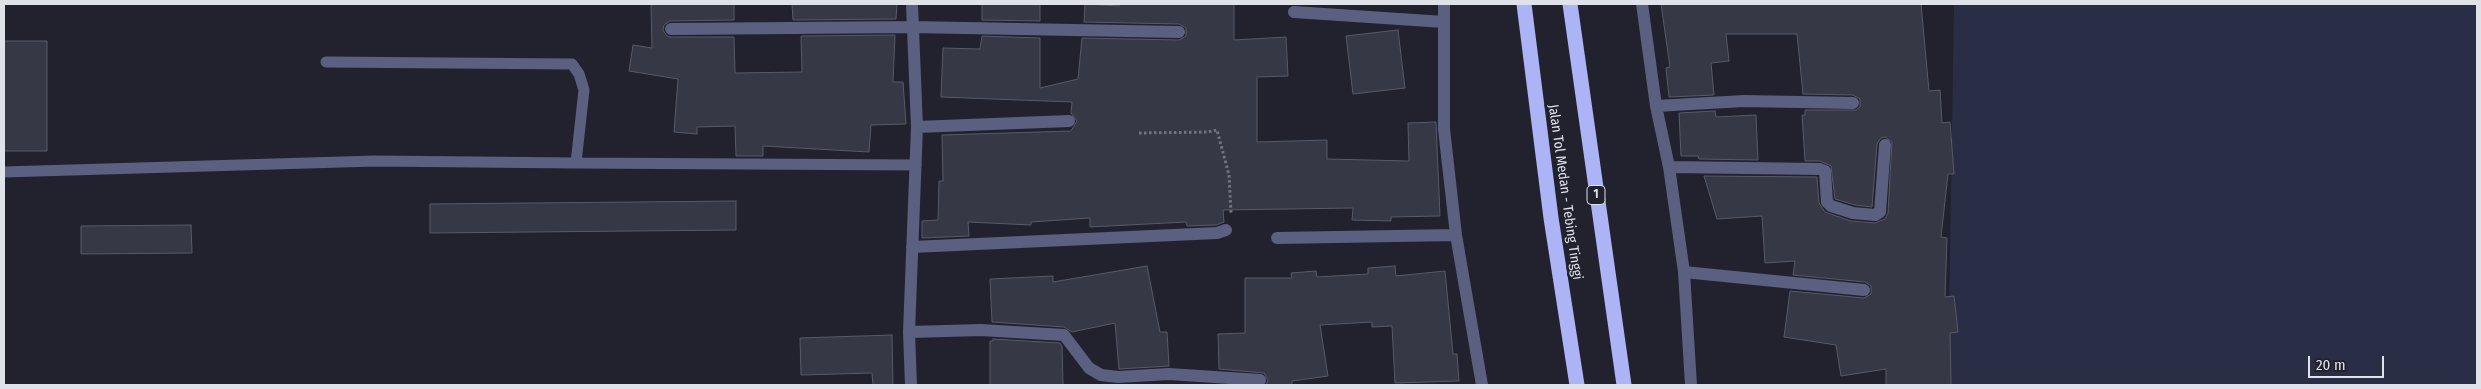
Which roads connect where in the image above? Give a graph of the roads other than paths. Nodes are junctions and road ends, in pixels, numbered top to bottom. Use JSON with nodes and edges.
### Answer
{"nodes":[{"id":1,"x":912,"y":4,"type":"edge"},
{"id":2,"x":1444,"y":4,"type":"edge"},
{"id":3,"x":1524,"y":4,"type":"edge"},
{"id":4,"x":1570,"y":4,"type":"edge"},
{"id":5,"x":1642,"y":4,"type":"edge"},
{"id":6,"x":1294,"y":12,"type":"dead end"},
{"id":7,"x":1444,"y":22,"type":"junction"},
{"id":8,"x":912,"y":27,"type":"junction"},
{"id":9,"x":671,"y":29,"type":"dead end"},
{"id":10,"x":1178,"y":32,"type":"dead end"},
{"id":11,"x":326,"y":62,"type":"dead end"},
{"id":12,"x":1853,"y":103,"type":"dead end"},
{"id":13,"x":1656,"y":106,"type":"junction"},
{"id":14,"x":1069,"y":121,"type":"dead end"},
{"id":15,"x":917,"y":127,"type":"junction"},
{"id":16,"x":1884,"y":144,"type":"dead end"},
{"id":17,"x":576,"y":162,"type":"junction"},
{"id":18,"x":916,"y":165,"type":"junction"},
{"id":19,"x":1669,"y":167,"type":"junction"},
{"id":20,"x":4,"y":172,"type":"edge"},
{"id":21,"x":1226,"y":230,"type":"road end"},
{"id":22,"x":1456,"y":235,"type":"junction"},
{"id":23,"x":1277,"y":238,"type":"dead end"},
{"id":24,"x":912,"y":247,"type":"junction"},
{"id":25,"x":1684,"y":272,"type":"junction"},
{"id":26,"x":1864,"y":290,"type":"dead end"},
{"id":27,"x":909,"y":332,"type":"junction"},
{"id":28,"x":1260,"y":380,"type":"dead end"},
{"id":29,"x":911,"y":385,"type":"edge"},
{"id":30,"x":1482,"y":385,"type":"edge"},
{"id":31,"x":1577,"y":385,"type":"edge"},
{"id":32,"x":1624,"y":385,"type":"edge"},
{"id":33,"x":1692,"y":385,"type":"edge"}],
"edges":[{"from":1,"to":8,"type":"street"},
{"from":2,"to":7,"type":"street"},
{"from":3,"to":31,"type":"highway","name":"Jalan Tol Medan - Tebing Tinggi"},
{"from":4,"to":32,"type":"highway","number":"1"},
{"from":5,"to":13,"type":"street"},
{"from":6,"to":7,"type":"street"},
{"from":7,"to":22,"type":"street"},
{"from":8,"to":9,"type":"street"},
{"from":8,"to":10,"type":"street"},
{"from":8,"to":15,"type":"street"},
{"from":11,"to":17,"type":"lane"},
{"from":12,"to":13,"type":"street"},
{"from":13,"to":19,"type":"street"},
{"from":14,"to":15,"type":"street"},
{"from":15,"to":18,"type":"street"},
{"from":16,"to":19,"type":"street"},
{"from":17,"to":18,"type":"lane"},
{"from":17,"to":20,"type":"lane"},
{"from":18,"to":24,"type":"street"},
{"from":19,"to":25,"type":"street"},
{"from":21,"to":24,"type":"street"},
{"from":22,"to":23,"type":"street"},
{"from":22,"to":30,"type":"street"},
{"from":24,"to":27,"type":"street"},
{"from":25,"to":26,"type":"street"},
{"from":25,"to":33,"type":"street"},
{"from":27,"to":28,"type":"street"},
{"from":27,"to":29,"type":"street"}]}
